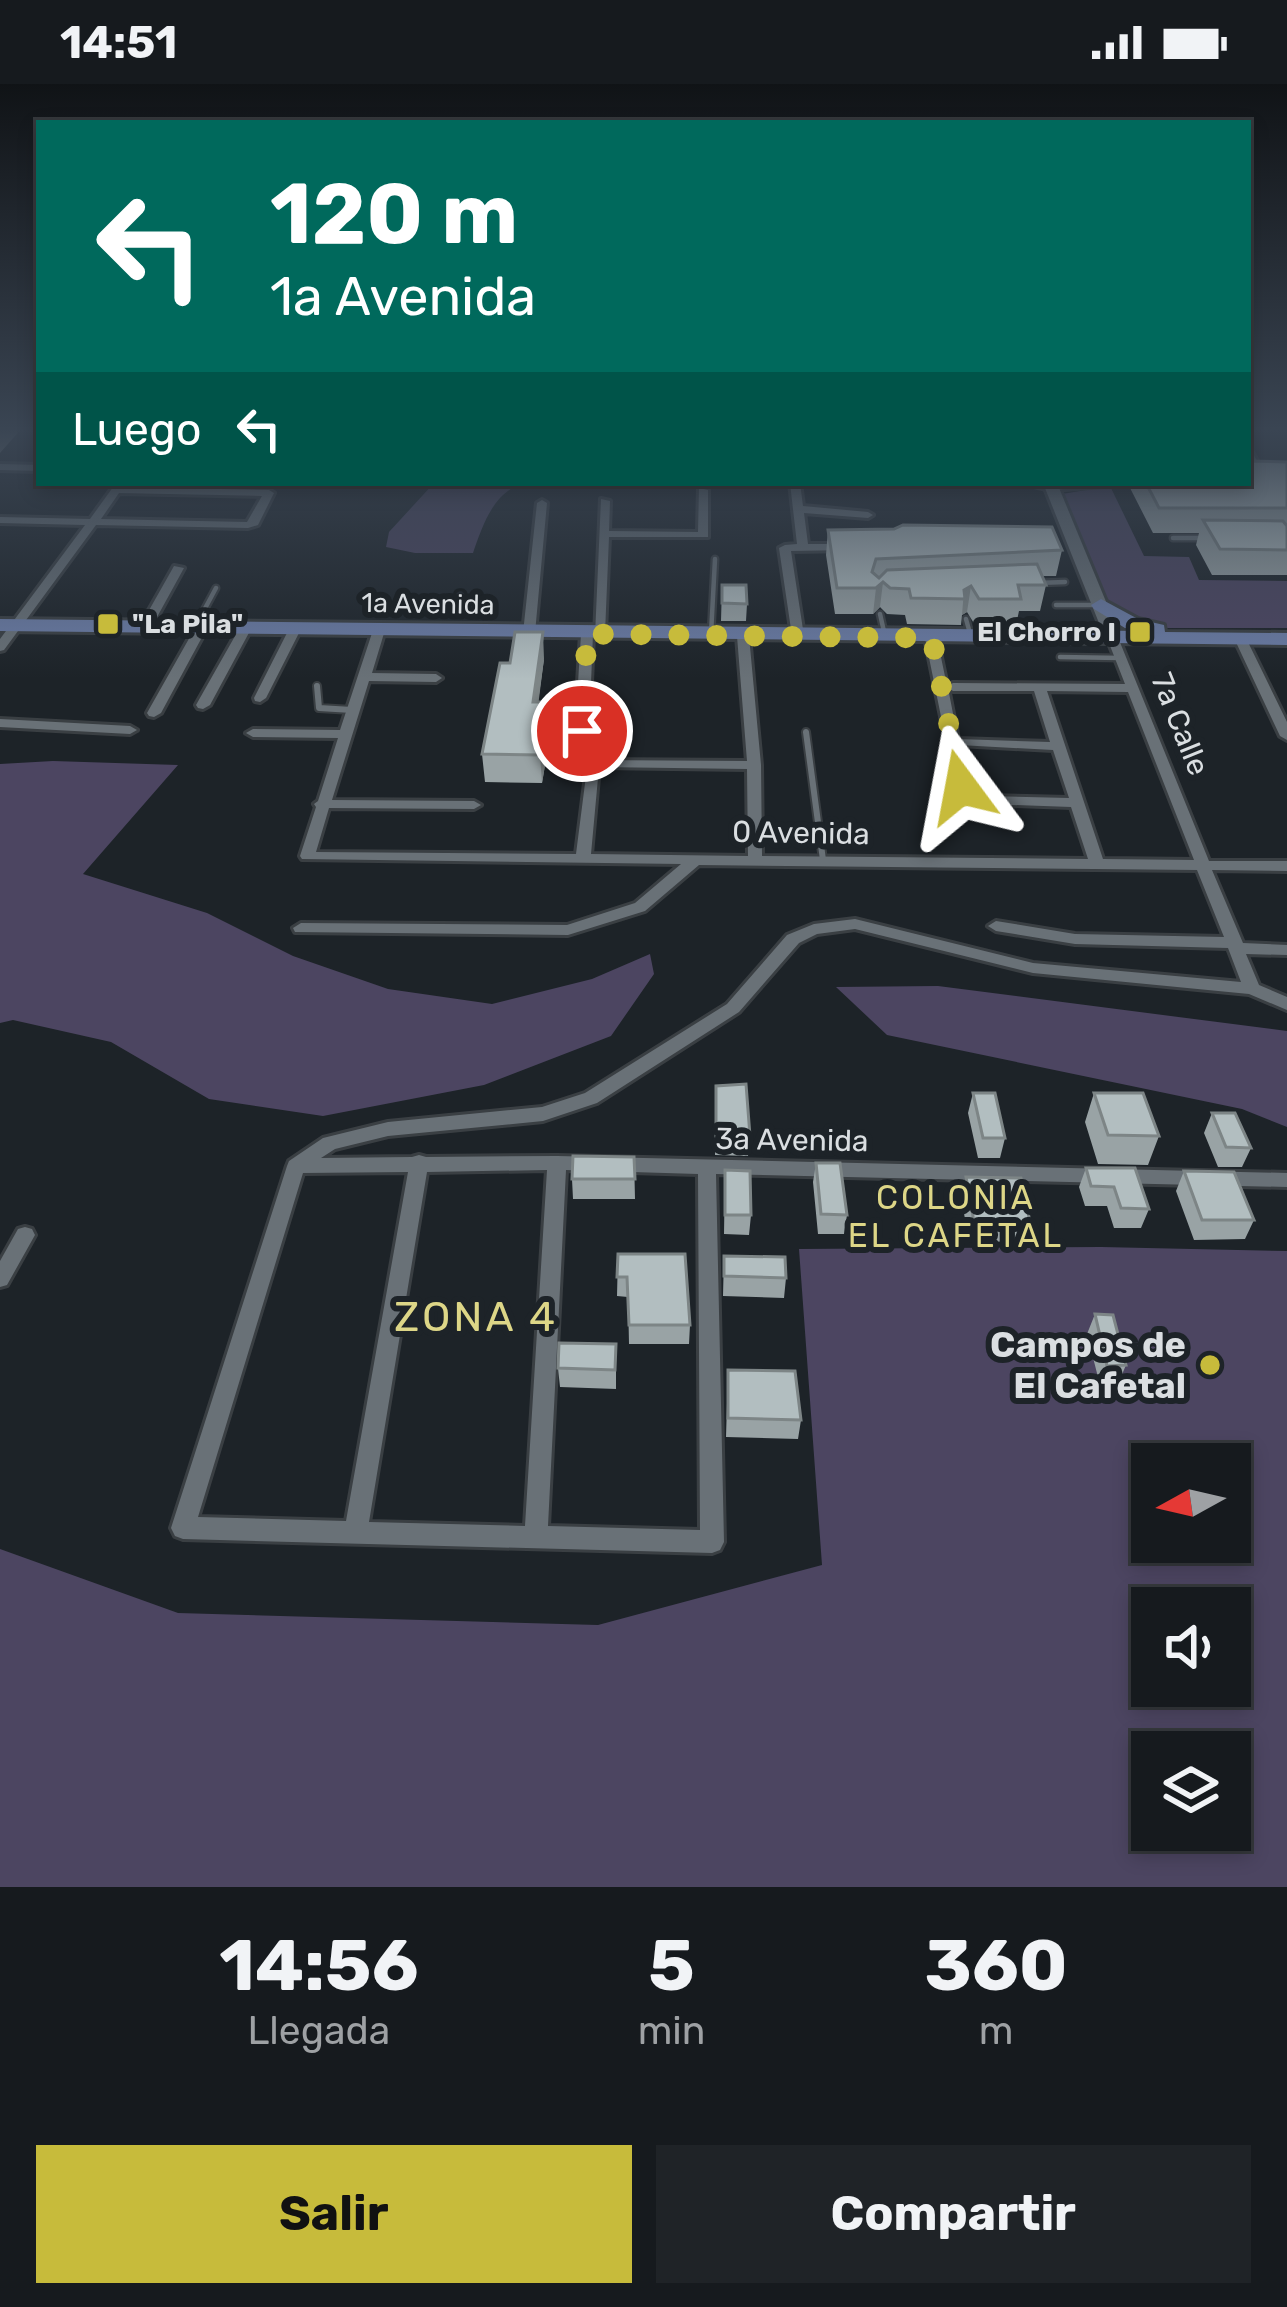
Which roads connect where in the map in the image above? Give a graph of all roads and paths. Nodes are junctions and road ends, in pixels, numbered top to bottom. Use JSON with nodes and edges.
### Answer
{"nodes":[{"id":1,"x":100,"y":511,"type":"edge"},
{"id":2,"x":258,"y":511,"type":"edge"},
{"id":3,"x":541,"y":511,"type":"edge"},
{"id":4,"x":604,"y":511,"type":"edge"},
{"id":5,"x":704,"y":511,"type":"edge"},
{"id":6,"x":800,"y":511,"type":"edge"},
{"id":7,"x":824,"y":511,"type":"edge"},
{"id":8,"x":1060,"y":511,"type":"edge"},
{"id":9,"x":868,"y":515,"type":"dead end"},
{"id":10,"x":0,"y":520,"type":"edge"},
{"id":11,"x":91,"y":523,"type":"junction"},
{"id":12,"x":603,"y":534,"type":"junction"},
{"id":13,"x":1173,"y":538,"type":"dead end"},
{"id":14,"x":1219,"y":538,"type":"edge"},
{"id":15,"x":803,"y":546,"type":"junction"},
{"id":16,"x":869,"y":547,"type":"edge"},
{"id":17,"x":715,"y":559,"type":"dead end"},
{"id":18,"x":178,"y":568,"type":"dead end"},
{"id":19,"x":1065,"y":582,"type":"dead end"},
{"id":20,"x":1021,"y":584,"type":"edge"},
{"id":21,"x":216,"y":587,"type":"dead end"},
{"id":22,"x":1056,"y":604,"type":"dead end"},
{"id":23,"x":1101,"y":605,"type":"junction"},
{"id":24,"x":880,"y":614,"type":"dead end"},
{"id":25,"x":8,"y":625,"type":"edge"},
{"id":26,"x":145,"y":628,"type":"junction"},
{"id":27,"x":197,"y":628,"type":"junction"},
{"id":28,"x":245,"y":629,"type":"junction"},
{"id":29,"x":295,"y":629,"type":"junction"},
{"id":30,"x":1287,"y":629,"type":"edge"},
{"id":31,"x":379,"y":630,"type":"junction"},
{"id":32,"x":529,"y":633,"type":"junction"},
{"id":33,"x":593,"y":633,"type":"junction"},
{"id":34,"x":711,"y":635,"type":"junction"},
{"id":35,"x":743,"y":636,"type":"junction"},
{"id":36,"x":798,"y":636,"type":"junction"},
{"id":37,"x":886,"y":638,"type":"junction"},
{"id":38,"x":932,"y":638,"type":"junction"},
{"id":39,"x":1240,"y":638,"type":"junction"},
{"id":40,"x":1287,"y":639,"type":"edge"},
{"id":41,"x":0,"y":647,"type":"edge"},
{"id":42,"x":1089,"y":648,"type":"junction"},
{"id":43,"x":1117,"y":648,"type":"junction"},
{"id":44,"x":1060,"y":657,"type":"dead end"},
{"id":45,"x":364,"y":676,"type":"junction"},
{"id":46,"x":436,"y":678,"type":"dead end"},
{"id":47,"x":317,"y":686,"type":"dead end"},
{"id":48,"x":953,"y":687,"type":"dead end"},
{"id":49,"x":1039,"y":688,"type":"junction"},
{"id":50,"x":1134,"y":688,"type":"junction"},
{"id":51,"x":260,"y":698,"type":"dead end"},
{"id":52,"x":203,"y":705,"type":"dead end"},
{"id":53,"x":353,"y":710,"type":"junction"},
{"id":54,"x":154,"y":713,"type":"dead end"},
{"id":55,"x":0,"y":723,"type":"edge"},
{"id":56,"x":130,"y":730,"type":"dead end"},
{"id":57,"x":582,"y":731,"type":"dead end"},
{"id":58,"x":806,"y":732,"type":"dead end"},
{"id":59,"x":253,"y":733,"type":"dead end"},
{"id":60,"x":345,"y":734,"type":"junction"},
{"id":61,"x":1287,"y":736,"type":"edge"},
{"id":62,"x":963,"y":742,"type":"dead end"},
{"id":63,"x":1058,"y":746,"type":"junction"},
{"id":64,"x":754,"y":765,"type":"junction"},
{"id":65,"x":961,"y":787,"type":"dead end"},
{"id":66,"x":986,"y":800,"type":"dead end"},
{"id":67,"x":1077,"y":802,"type":"junction"},
{"id":68,"x":321,"y":805,"type":"junction"},
{"id":69,"x":474,"y":805,"type":"dead end"},
{"id":70,"x":698,"y":858,"type":"junction"},
{"id":71,"x":583,"y":859,"type":"junction"},
{"id":72,"x":755,"y":859,"type":"junction"},
{"id":73,"x":823,"y":860,"type":"junction"},
{"id":74,"x":1097,"y":863,"type":"junction"},
{"id":75,"x":1204,"y":865,"type":"junction"},
{"id":76,"x":1287,"y":866,"type":"edge"},
{"id":77,"x":996,"y":926,"type":"dead end"},
{"id":78,"x":301,"y":928,"type":"dead end"},
{"id":79,"x":1236,"y":946,"type":"junction"},
{"id":80,"x":1287,"y":950,"type":"edge"},
{"id":81,"x":1252,"y":989,"type":"junction"},
{"id":82,"x":1287,"y":1004,"type":"edge"},
{"id":83,"x":419,"y":1162,"type":"junction"},
{"id":84,"x":557,"y":1163,"type":"junction"},
{"id":85,"x":296,"y":1166,"type":"junction"},
{"id":86,"x":707,"y":1169,"type":"junction"},
{"id":87,"x":1287,"y":1180,"type":"edge"},
{"id":88,"x":26,"y":1234,"type":"dead end"},
{"id":89,"x":0,"y":1279,"type":"edge"},
{"id":90,"x":356,"y":1529,"type":"junction"},
{"id":91,"x":536,"y":1536,"type":"junction"}],
"edges":[{"from":1,"to":11,"type":"street"},
{"from":2,"to":11,"type":"street"},
{"from":3,"to":32,"type":"street"},
{"from":4,"to":12,"type":"street"},
{"from":5,"to":12,"type":"street"},
{"from":6,"to":15,"type":"street"},
{"from":7,"to":9,"type":"street"},
{"from":8,"to":23,"type":"street","name":"7a Calle"},
{"from":10,"to":11,"type":"street"},
{"from":11,"to":25,"type":"street"},
{"from":12,"to":33,"type":"street"},
{"from":13,"to":14,"type":"lane"},
{"from":15,"to":16,"type":"street"},
{"from":15,"to":36,"type":"street"},
{"from":17,"to":34,"type":"lane"},
{"from":18,"to":26,"type":"street"},
{"from":19,"to":20,"type":"lane"},
{"from":21,"to":27,"type":"lane"},
{"from":22,"to":23,"type":"lane"},
{"from":23,"to":30,"type":"main road"},
{"from":23,"to":43,"type":"street","name":"7a Calle"},
{"from":24,"to":37,"type":"lane"},
{"from":25,"to":26,"type":"main road","name":"1a Avenida"},
{"from":25,"to":41,"type":"street"},
{"from":26,"to":27,"type":"main road","name":"1a Avenida"},
{"from":27,"to":28,"type":"main road","name":"1a Avenida"},
{"from":27,"to":54,"type":"street"},
{"from":28,"to":29,"type":"main road","name":"1a Avenida"},
{"from":28,"to":52,"type":"street"},
{"from":29,"to":31,"type":"main road","name":"1a Avenida"},
{"from":29,"to":51,"type":"street"},
{"from":31,"to":32,"type":"main road","name":"1a Avenida"},
{"from":31,"to":45,"type":"street"},
{"from":32,"to":33,"type":"main road","name":"1a Avenida"},
{"from":33,"to":34,"type":"main road","name":"1a Avenida"},
{"from":33,"to":57,"type":"street"},
{"from":34,"to":35,"type":"main road","name":"1a Avenida"},
{"from":35,"to":36,"type":"main road","name":"1a Avenida"},
{"from":35,"to":64,"type":"street"},
{"from":36,"to":37,"type":"main road","name":"1a Avenida"},
{"from":37,"to":38,"type":"main road","name":"1a Avenida"},
{"from":38,"to":42,"type":"main road","name":"1a Avenida"},
{"from":38,"to":65,"type":"street"},
{"from":39,"to":40,"type":"main road","name":"1a Avenida"},
{"from":39,"to":43,"type":"main road","name":"1a Avenida"},
{"from":39,"to":61,"type":"street"},
{"from":42,"to":43,"type":"main road","name":"1a Avenida"},
{"from":42,"to":44,"type":"lane"},
{"from":43,"to":50,"type":"street","name":"7a Calle"},
{"from":45,"to":46,"type":"street"},
{"from":45,"to":53,"type":"street"},
{"from":47,"to":53,"type":"lane"},
{"from":48,"to":49,"type":"street"},
{"from":49,"to":50,"type":"street"},
{"from":49,"to":63,"type":"street"},
{"from":50,"to":75,"type":"street","name":"7a Calle"},
{"from":53,"to":60,"type":"street"},
{"from":55,"to":56,"type":"street"},
{"from":58,"to":73,"type":"lane"},
{"from":59,"to":60,"type":"street"},
{"from":60,"to":68,"type":"street"},
{"from":62,"to":63,"type":"street"},
{"from":63,"to":67,"type":"street"},
{"from":64,"to":71,"type":"street"},
{"from":64,"to":72,"type":"street"},
{"from":66,"to":67,"type":"street"},
{"from":67,"to":74,"type":"street"},
{"from":68,"to":69,"type":"street"},
{"from":68,"to":71,"type":"street","name":"0 Avenida"},
{"from":70,"to":71,"type":"street","name":"0 Avenida"},
{"from":70,"to":72,"type":"street","name":"0 Avenida"},
{"from":70,"to":78,"type":"street"},
{"from":72,"to":73,"type":"street","name":"0 Avenida"},
{"from":73,"to":74,"type":"street","name":"0 Avenida"},
{"from":74,"to":75,"type":"street","name":"0 Avenida"},
{"from":75,"to":76,"type":"street","name":"0 Avenida"},
{"from":75,"to":79,"type":"street","name":"7a Calle"},
{"from":77,"to":79,"type":"street"},
{"from":79,"to":80,"type":"street"},
{"from":79,"to":81,"type":"street","name":"7a Calle"},
{"from":81,"to":82,"type":"street"},
{"from":81,"to":85,"type":"street"},
{"from":83,"to":84,"type":"street","name":"3a Avenida"},
{"from":83,"to":85,"type":"street","name":"3a Avenida"},
{"from":83,"to":90,"type":"street"},
{"from":84,"to":86,"type":"street","name":"3a Avenida"},
{"from":84,"to":91,"type":"street"},
{"from":85,"to":90,"type":"street"},
{"from":86,"to":87,"type":"street","name":"3a Avenida"},
{"from":86,"to":91,"type":"street"},
{"from":88,"to":89,"type":"street"},
{"from":90,"to":91,"type":"street"}]}
